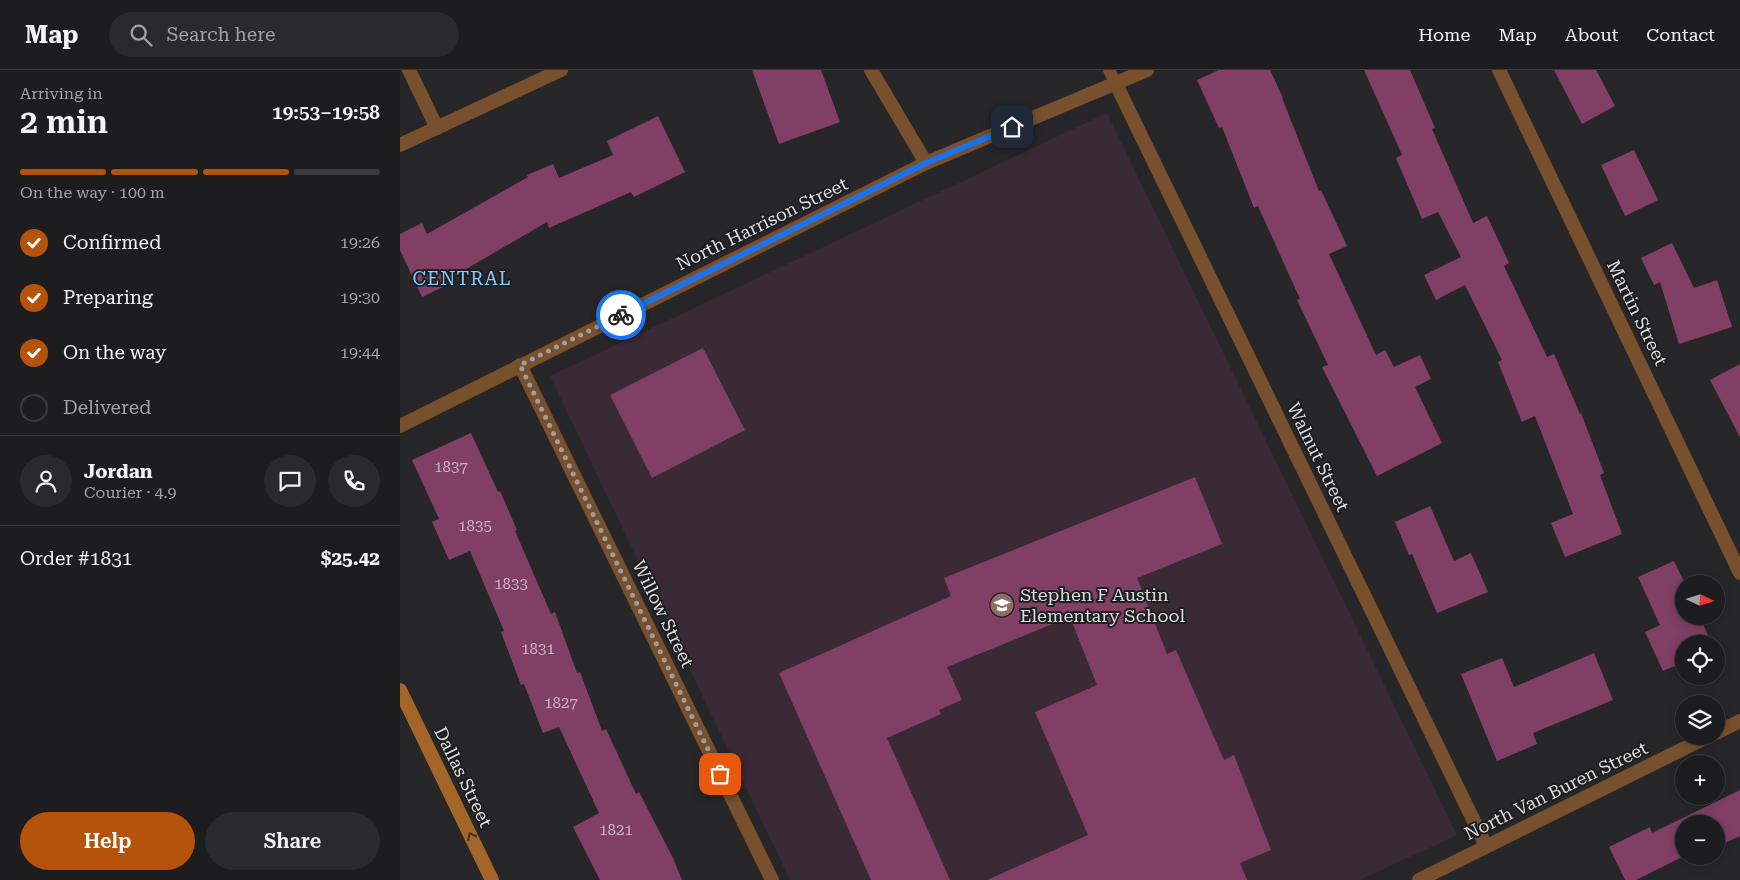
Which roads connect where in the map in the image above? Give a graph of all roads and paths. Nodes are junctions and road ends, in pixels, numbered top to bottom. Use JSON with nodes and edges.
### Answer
{"nodes":[{"id":1,"x":409,"y":70,"type":"edge"},
{"id":2,"x":561,"y":70,"type":"edge"},
{"id":3,"x":871,"y":70,"type":"edge"},
{"id":4,"x":1110,"y":70,"type":"edge"},
{"id":5,"x":1147,"y":70,"type":"edge"},
{"id":6,"x":1499,"y":70,"type":"edge"},
{"id":7,"x":1116,"y":84,"type":"junction"},
{"id":8,"x":437,"y":128,"type":"junction"},
{"id":9,"x":400,"y":145,"type":"edge"},
{"id":10,"x":926,"y":163,"type":"junction"},
{"id":11,"x":520,"y":365,"type":"junction"},
{"id":12,"x":400,"y":426,"type":"edge"},
{"id":13,"x":1740,"y":573,"type":"edge"},
{"id":14,"x":400,"y":690,"type":"edge"},
{"id":15,"x":1740,"y":721,"type":"edge"},
{"id":16,"x":1725,"y":728,"type":"edge"},
{"id":17,"x":1691,"y":745,"type":"edge"},
{"id":18,"x":1486,"y":846,"type":"junction"},
{"id":19,"x":492,"y":880,"type":"edge"},
{"id":20,"x":772,"y":880,"type":"edge"},
{"id":21,"x":1419,"y":880,"type":"edge"}],
"edges":[{"from":1,"to":8,"type":"street"},
{"from":2,"to":8,"type":"street"},
{"from":3,"to":10,"type":"street"},
{"from":4,"to":7,"type":"lane"},
{"from":5,"to":7,"type":"street","name":"North Harrison Street"},
{"from":6,"to":13,"type":"street","name":"Martin Street"},
{"from":7,"to":10,"type":"street","name":"North Harrison Street"},
{"from":7,"to":18,"type":"street","name":"Walnut Street"},
{"from":8,"to":9,"type":"street"},
{"from":10,"to":11,"type":"street","name":"North Harrison Street"},
{"from":11,"to":12,"type":"street","name":"North Harrison Street"},
{"from":11,"to":20,"type":"street","name":"Willow Street"},
{"from":19,"to":14,"type":"main road","name":"Dallas Street","one_way":true},
{"from":15,"to":16,"type":"street"},
{"from":17,"to":18,"type":"street","name":"North Van Buren Street"},
{"from":18,"to":21,"type":"street","name":"North Van Buren Street"}]}
